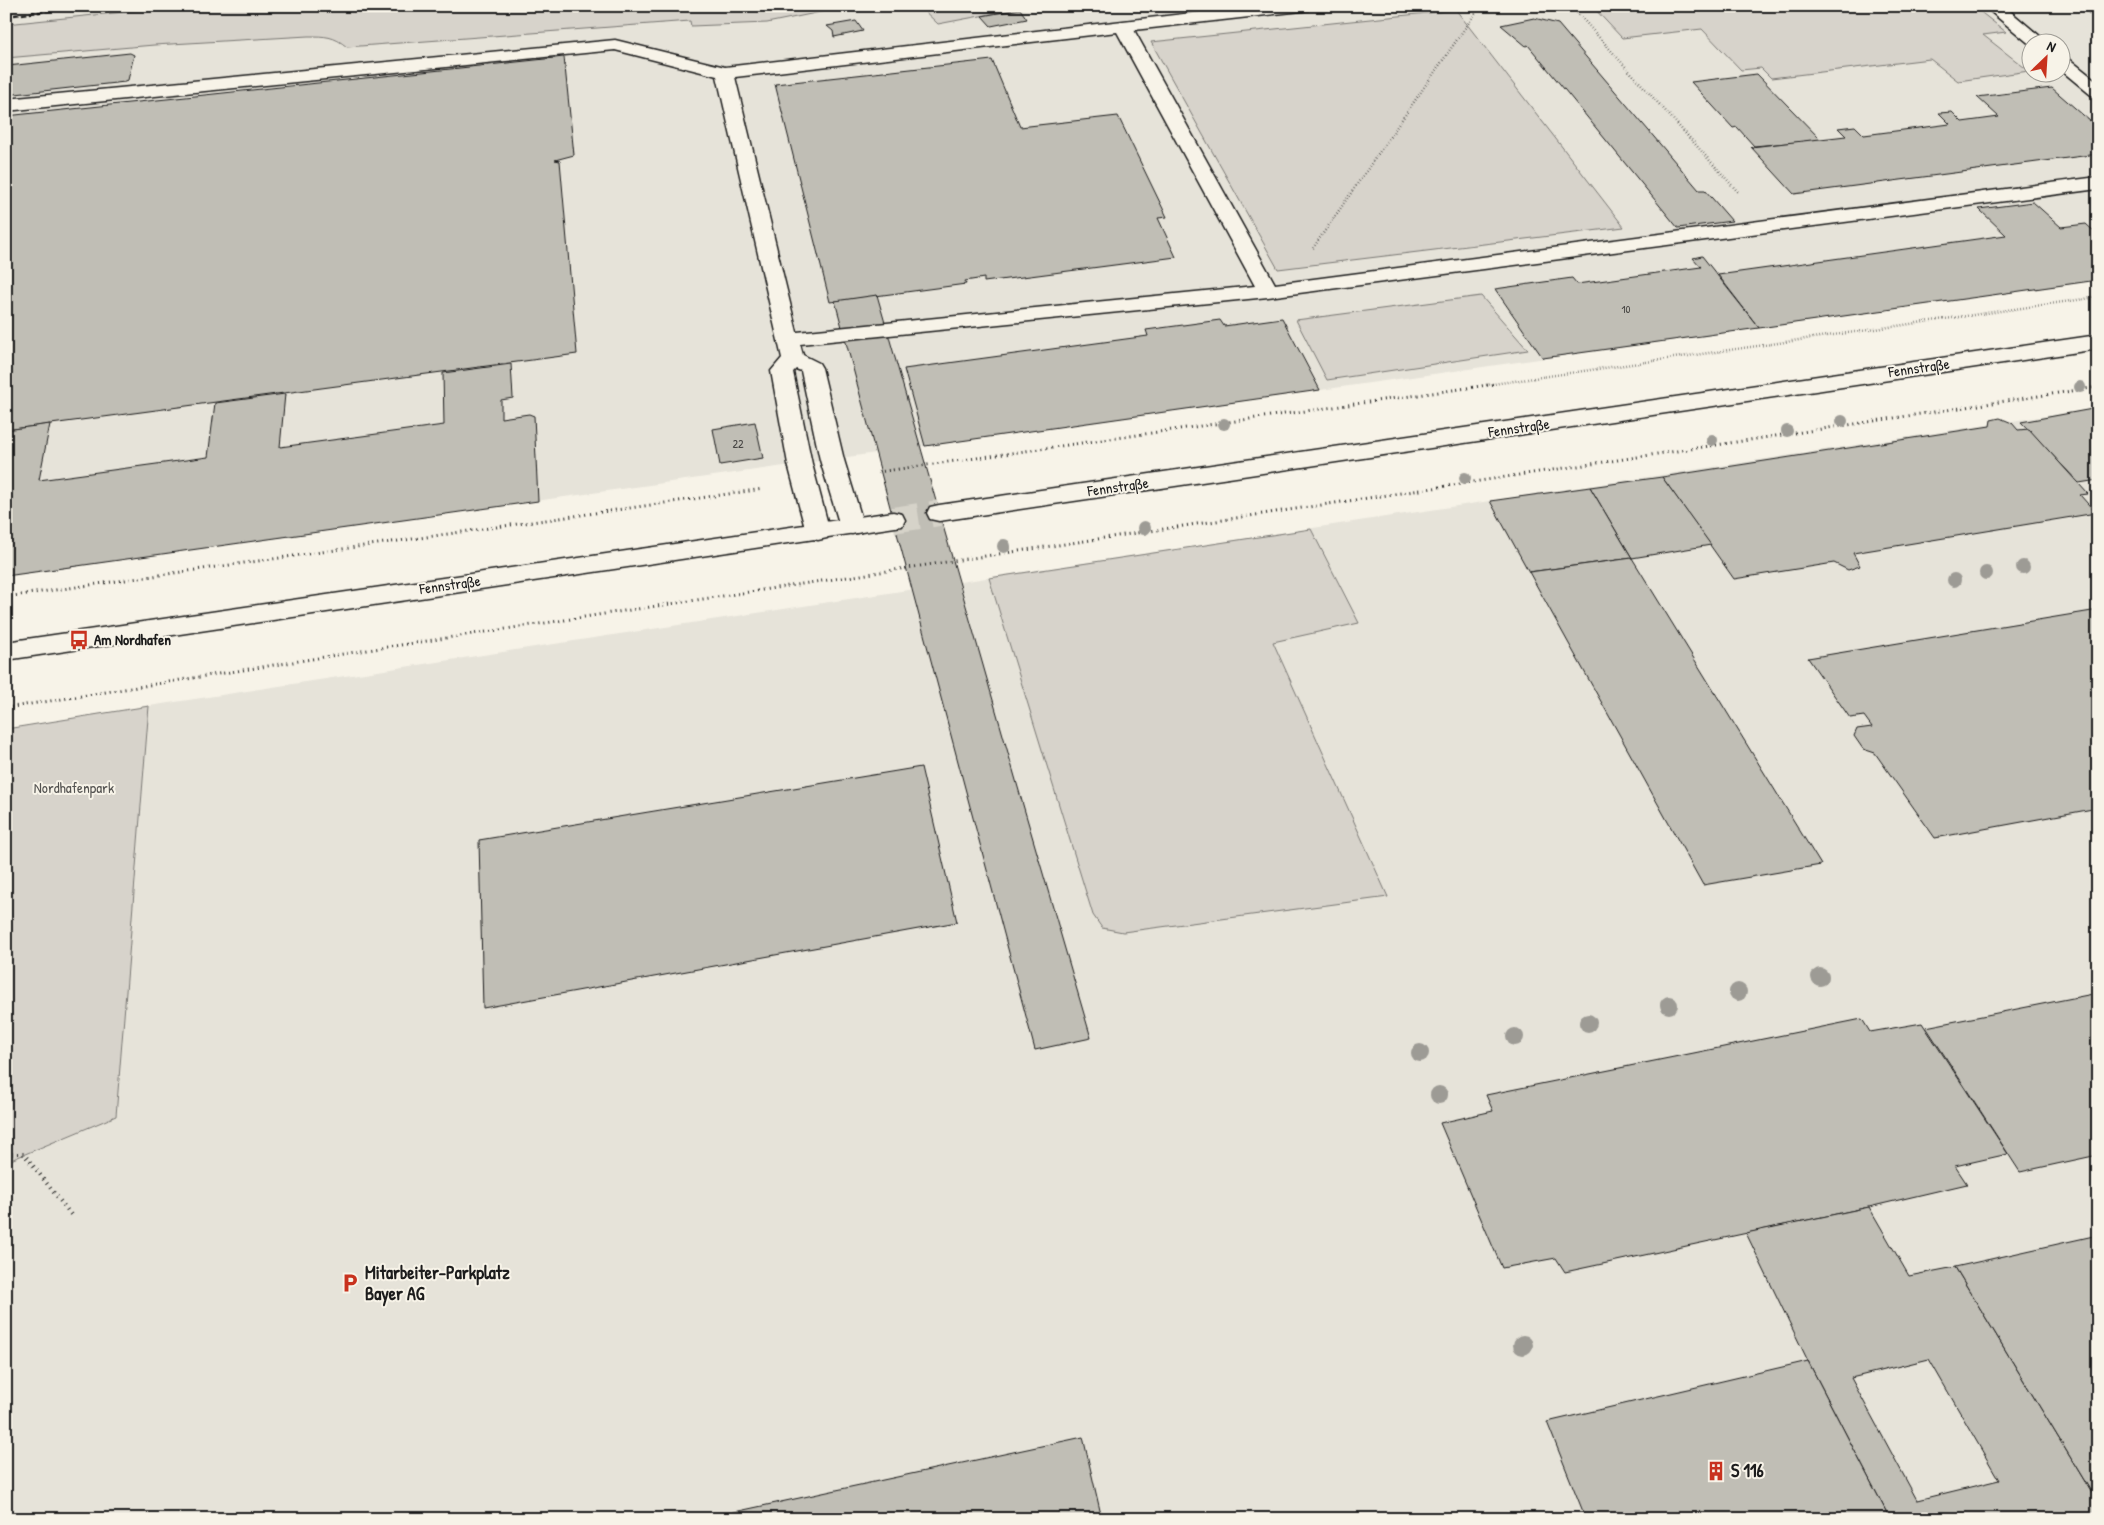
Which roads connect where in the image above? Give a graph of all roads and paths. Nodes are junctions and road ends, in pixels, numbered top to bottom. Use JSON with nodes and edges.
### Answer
{"nodes":[{"id":1,"x":1302,"y":6,"type":"edge"},
{"id":2,"x":1571,"y":6,"type":"edge"},
{"id":3,"x":1993,"y":6,"type":"edge"},
{"id":4,"x":1478,"y":8,"type":"dead end"},
{"id":5,"x":1123,"y":26,"type":"junction"},
{"id":6,"x":2026,"y":32,"type":"edge"},
{"id":7,"x":2072,"y":70,"type":"edge"},
{"id":8,"x":725,"y":73,"type":"junction"},
{"id":9,"x":2098,"y":91,"type":"edge"},
{"id":10,"x":6,"y":105,"type":"edge"},
{"id":11,"x":2098,"y":183,"type":"edge"},
{"id":12,"x":1769,"y":226,"type":"junction"},
{"id":13,"x":1253,"y":263,"type":"junction"},
{"id":14,"x":1268,"y":291,"type":"junction"},
{"id":15,"x":2098,"y":297,"type":"edge"},
{"id":16,"x":2098,"y":342,"type":"edge"},
{"id":17,"x":791,"y":349,"type":"junction"},
{"id":18,"x":2098,"y":387,"type":"edge"},
{"id":19,"x":838,"y":478,"type":"junction"},
{"id":20,"x":805,"y":483,"type":"junction"},
{"id":21,"x":939,"y":513,"type":"tunnel mouth"},
{"id":22,"x":893,"y":520,"type":"tunnel mouth"},
{"id":23,"x":852,"y":526,"type":"junction"},
{"id":24,"x":818,"y":532,"type":"junction"},
{"id":25,"x":6,"y":597,"type":"edge"},
{"id":26,"x":6,"y":651,"type":"edge"},
{"id":27,"x":6,"y":708,"type":"edge"},
{"id":28,"x":6,"y":1154,"type":"edge"},
{"id":29,"x":72,"y":1216,"type":"dead end"}],
"edges":[{"from":1,"to":5,"type":"main road"},
{"from":2,"to":12,"type":"path"},
{"from":3,"to":6,"type":"main road"},
{"from":4,"to":13,"type":"path"},
{"from":5,"to":8,"type":"main road"},
{"from":5,"to":13,"type":"main road"},
{"from":7,"to":9,"type":"main road"},
{"from":8,"to":10,"type":"main road"},
{"from":8,"to":17,"type":"main road"},
{"from":11,"to":12,"type":"main road"},
{"from":12,"to":14,"type":"main road"},
{"from":13,"to":14,"type":"main road"},
{"from":14,"to":17,"type":"main road"},
{"from":15,"to":19,"type":"path"},
{"from":16,"to":21,"type":"main road","name":"Fennstraße"},
{"from":17,"to":19,"type":"main road"},
{"from":17,"to":20,"type":"main road"},
{"from":18,"to":27,"type":"path"},
{"from":19,"to":23,"type":"main road"},
{"from":20,"to":24,"type":"main road"},
{"from":20,"to":25,"type":"path"},
{"from":22,"to":23,"type":"main road","name":"Fennstraße"},
{"from":23,"to":24,"type":"main road","name":"Fennstraße"},
{"from":24,"to":26,"type":"main road","name":"Fennstraße"},
{"from":28,"to":29,"type":"path"}]}
